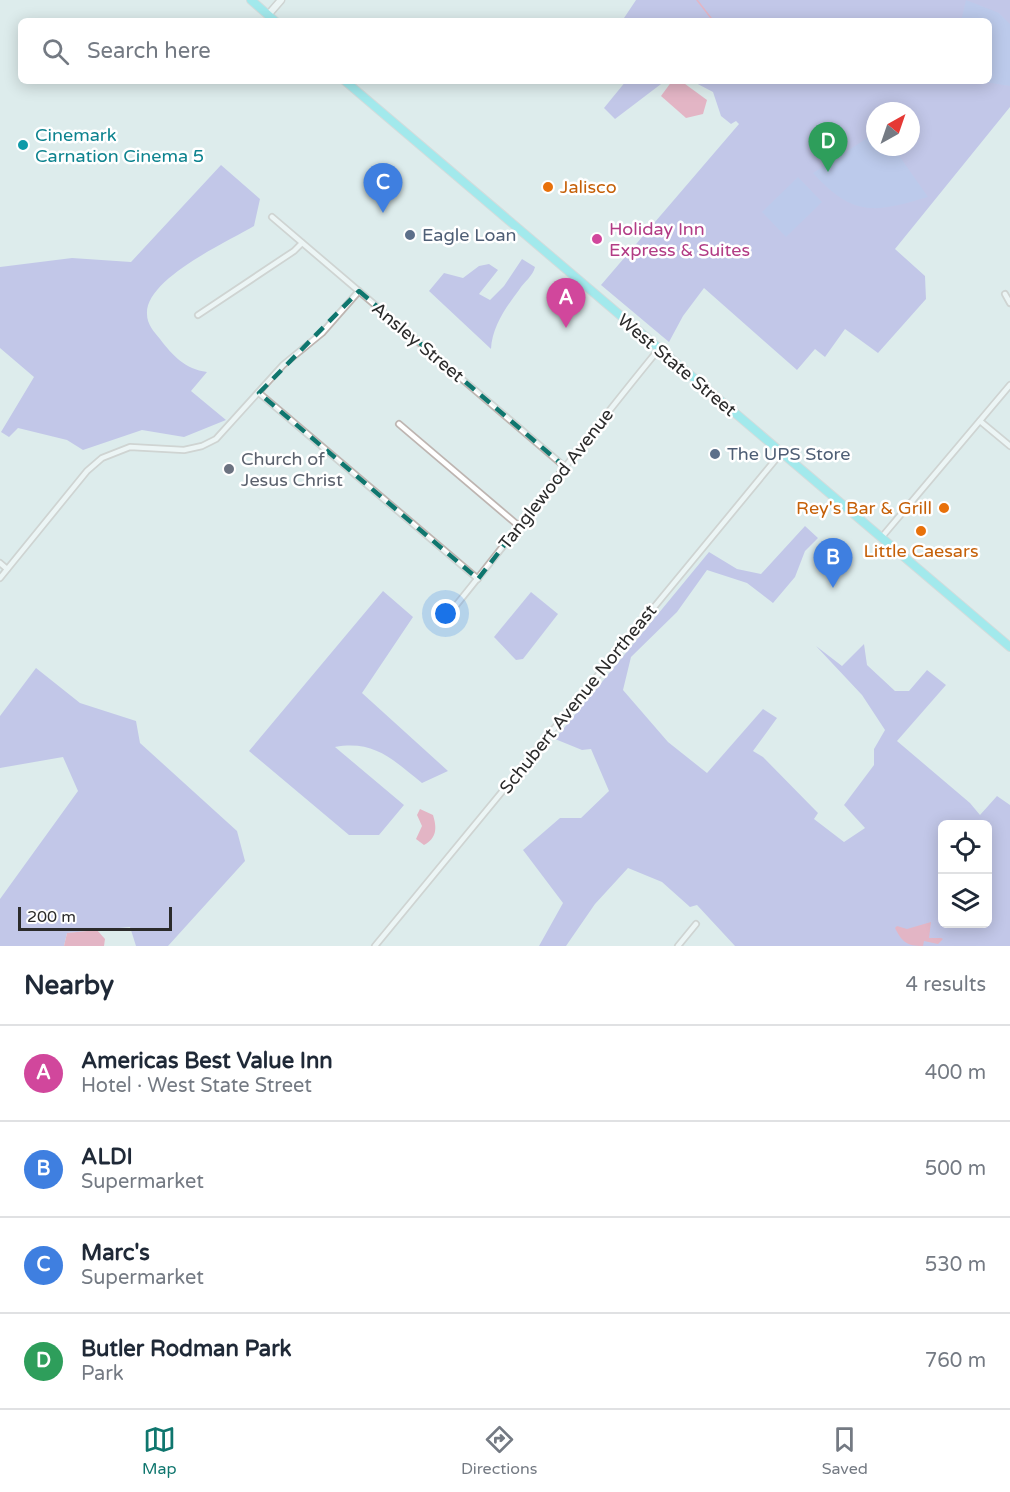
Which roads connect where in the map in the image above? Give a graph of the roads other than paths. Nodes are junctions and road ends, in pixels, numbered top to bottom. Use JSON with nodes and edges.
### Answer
{"nodes":[{"id":1,"x":251,"y":0,"type":"edge"},
{"id":2,"x":281,"y":0,"type":"edge"},
{"id":3,"x":268,"y":15,"type":"junction"},
{"id":4,"x":272,"y":18,"type":"edge"},
{"id":5,"x":349,"y":84,"type":"edge"},
{"id":6,"x":272,"y":217,"type":"dead end"},
{"id":7,"x":302,"y":243,"type":"junction"},
{"id":8,"x":359,"y":291,"type":"junction"},
{"id":9,"x":1005,"y":294,"type":"dead end"},
{"id":10,"x":1010,"y":303,"type":"edge"},
{"id":11,"x":198,"y":315,"type":"dead end"},
{"id":12,"x":659,"y":349,"type":"junction"},
{"id":13,"x":1010,"y":385,"type":"edge"},
{"id":14,"x":259,"y":393,"type":"junction"},
{"id":15,"x":980,"y":421,"type":"junction"},
{"id":16,"x":399,"y":424,"type":"dead end"},
{"id":17,"x":1010,"y":446,"type":"edge"},
{"id":18,"x":781,"y":453,"type":"junction"},
{"id":19,"x":565,"y":467,"type":"junction"},
{"id":20,"x":520,"y":527,"type":"junction"},
{"id":21,"x":881,"y":538,"type":"junction"},
{"id":22,"x":0,"y":563,"type":"edge"},
{"id":23,"x":7,"y":569,"type":"junction"},
{"id":24,"x":0,"y":578,"type":"edge"},
{"id":25,"x":478,"y":579,"type":"junction"},
{"id":26,"x":453,"y":609,"type":"dead end"},
{"id":27,"x":1010,"y":647,"type":"edge"},
{"id":28,"x":696,"y":924,"type":"dead end"},
{"id":29,"x":375,"y":946,"type":"edge"},
{"id":30,"x":678,"y":946,"type":"edge"}],
"edges":[{"from":1,"to":3,"type":"highway"},
{"from":2,"to":3,"type":"street"},
{"from":3,"to":4,"type":"highway"},
{"from":5,"to":12,"type":"highway","name":"West State Street"},
{"from":6,"to":7,"type":"street","name":"Ansley Street"},
{"from":7,"to":8,"type":"street","name":"Ansley Street"},
{"from":7,"to":11,"type":"street"},
{"from":8,"to":14,"type":"street"},
{"from":8,"to":19,"type":"street","name":"Ansley Street"},
{"from":9,"to":10,"type":"street"},
{"from":12,"to":18,"type":"highway","name":"West State Street"},
{"from":12,"to":19,"type":"street","name":"Tanglewood Avenue"},
{"from":13,"to":15,"type":"street"},
{"from":14,"to":23,"type":"street"},
{"from":14,"to":25,"type":"street"},
{"from":15,"to":17,"type":"street"},
{"from":15,"to":21,"type":"street"},
{"from":16,"to":20,"type":"street"},
{"from":18,"to":21,"type":"highway","name":"West State Street"},
{"from":18,"to":29,"type":"street","name":"Schubert Avenue Northeast"},
{"from":19,"to":20,"type":"street","name":"Tanglewood Avenue"},
{"from":20,"to":25,"type":"street","name":"Tanglewood Avenue"},
{"from":21,"to":27,"type":"highway","name":"West State Street"},
{"from":22,"to":23,"type":"street"},
{"from":23,"to":24,"type":"street"},
{"from":25,"to":26,"type":"street","name":"Tanglewood Avenue"},
{"from":28,"to":30,"type":"street"}]}
